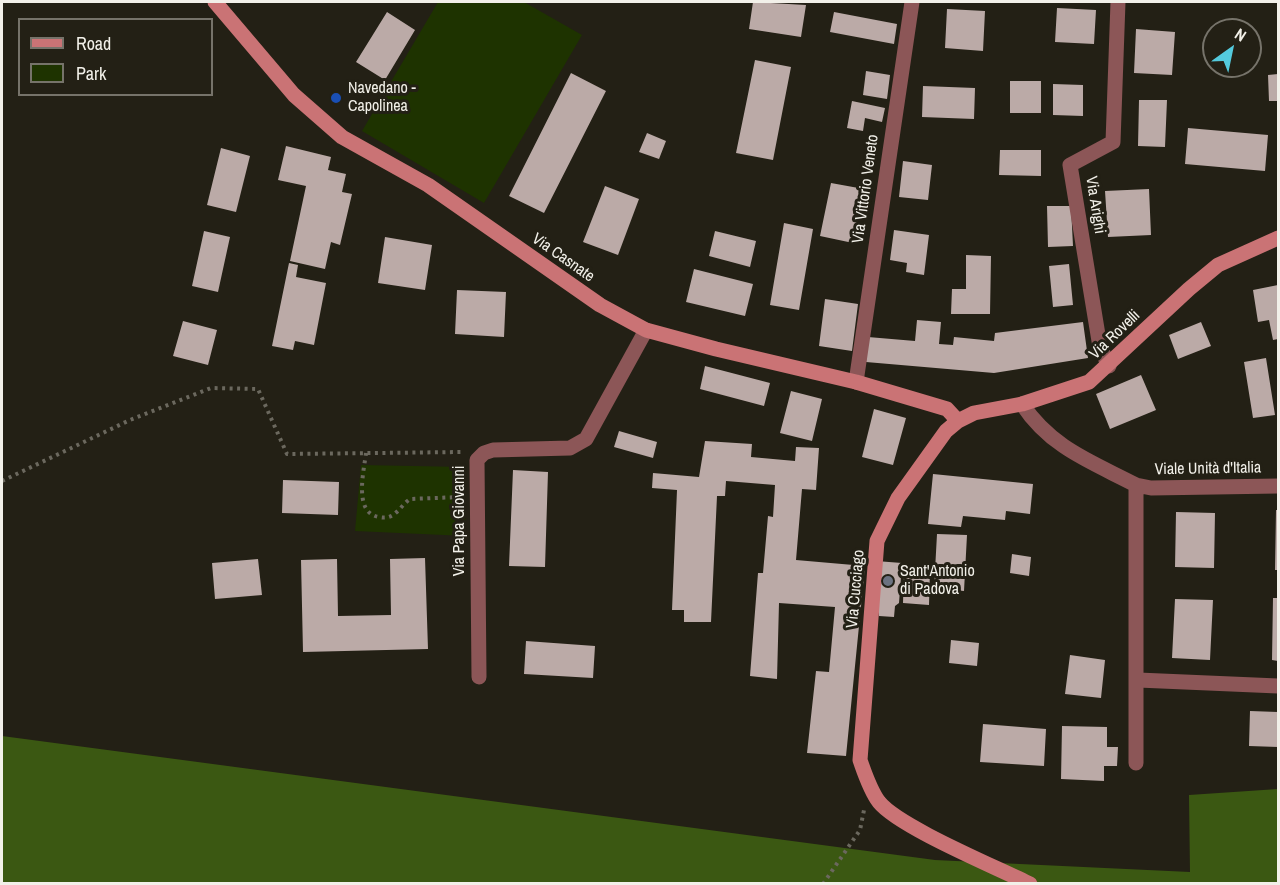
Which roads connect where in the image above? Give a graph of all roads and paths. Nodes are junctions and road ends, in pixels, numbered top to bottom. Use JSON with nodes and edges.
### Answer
{"nodes":[{"id":1,"x":215,"y":2,"type":"edge"},
{"id":2,"x":912,"y":2,"type":"edge"},
{"id":3,"x":1118,"y":2,"type":"edge"},
{"id":4,"x":1278,"y":238,"type":"edge"},
{"id":5,"x":646,"y":330,"type":"junction"},
{"id":6,"x":1109,"y":366,"type":"junction"},
{"id":7,"x":856,"y":382,"type":"junction"},
{"id":8,"x":1022,"y":404,"type":"junction"},
{"id":9,"x":958,"y":421,"type":"junction"},
{"id":10,"x":366,"y":453,"type":"junction"},
{"id":11,"x":477,"y":460,"type":"junction"},
{"id":12,"x":2,"y":481,"type":"edge"},
{"id":13,"x":1136,"y":485,"type":"junction"},
{"id":14,"x":1278,"y":486,"type":"edge"},
{"id":15,"x":476,"y":497,"type":"junction"},
{"id":16,"x":479,"y":677,"type":"dead end"},
{"id":17,"x":1138,"y":680,"type":"junction"},
{"id":18,"x":1278,"y":686,"type":"edge"},
{"id":19,"x":1136,"y":763,"type":"dead end"},
{"id":20,"x":869,"y":783,"type":"junction"},
{"id":21,"x":823,"y":884,"type":"edge"},
{"id":22,"x":1030,"y":884,"type":"edge"}],
"edges":[{"from":1,"to":5,"type":"street","name":"Via Casnate"},
{"from":2,"to":7,"type":"street","name":"Via Vittorio Veneto"},
{"from":3,"to":6,"type":"street","name":"Via Arighi"},
{"from":4,"to":6,"type":"street","name":"Via Rovelli"},
{"from":5,"to":7,"type":"street","name":"Via Casnate"},
{"from":5,"to":11,"type":"street","name":"Via Papa Giovanni"},
{"from":6,"to":8,"type":"street","name":"Via Rovelli"},
{"from":7,"to":9,"type":"street","name":"Via Casnate"},
{"from":8,"to":9,"type":"street","name":"Via Rovelli"},
{"from":8,"to":13,"type":"street","name":"Viale Unità d'Italia"},
{"from":9,"to":20,"type":"street","name":"Via Cucciago"},
{"from":10,"to":11,"type":"path"},
{"from":10,"to":12,"type":"path"},
{"from":10,"to":15,"type":"path"},
{"from":11,"to":15,"type":"street","name":"Via Papa Giovanni"},
{"from":13,"to":14,"type":"street","name":"Viale Unità d'Italia"},
{"from":13,"to":17,"type":"street"},
{"from":15,"to":16,"type":"street","name":"Via Papa Giovanni"},
{"from":17,"to":18,"type":"street"},
{"from":17,"to":19,"type":"street"},
{"from":20,"to":21,"type":"path"},
{"from":20,"to":22,"type":"street","name":"Via Cucciago"}]}
